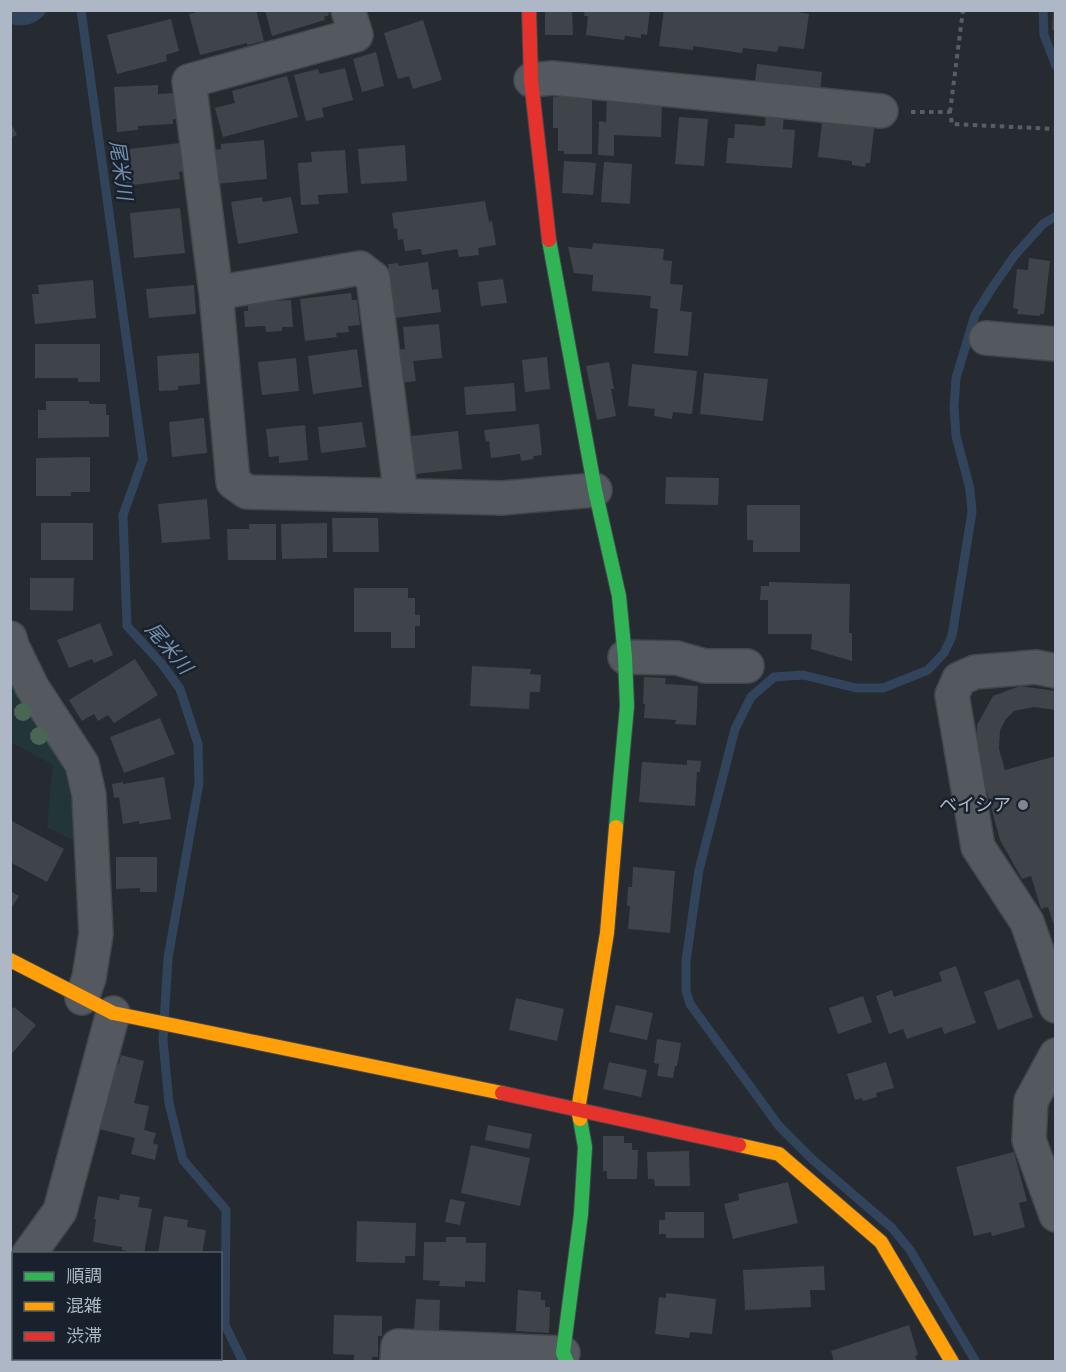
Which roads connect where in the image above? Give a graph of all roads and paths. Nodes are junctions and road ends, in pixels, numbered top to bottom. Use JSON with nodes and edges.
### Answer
{"nodes":[{"id":1,"x":348,"y":10,"type":"edge"},
{"id":2,"x":529,"y":10,"type":"edge"},
{"id":3,"x":963,"y":10,"type":"edge"},
{"id":4,"x":531,"y":80,"type":"junction"},
{"id":5,"x":881,"y":111,"type":"joint"},
{"id":6,"x":950,"y":112,"type":"junction"},
{"id":7,"x":1056,"y":129,"type":"edge"},
{"id":8,"x":216,"y":293,"type":"junction"},
{"id":9,"x":986,"y":338,"type":"dead end"},
{"id":10,"x":1056,"y":344,"type":"edge"},
{"id":11,"x":595,"y":490,"type":"junction"},
{"id":12,"x":401,"y":496,"type":"junction"},
{"id":13,"x":10,"y":638,"type":"edge"},
{"id":14,"x":625,"y":657,"type":"junction"},
{"id":15,"x":747,"y":666,"type":"dead end"},
{"id":16,"x":1056,"y":671,"type":"edge"},
{"id":17,"x":13,"y":966,"type":"edge"},
{"id":18,"x":82,"y":998,"type":"junction"},
{"id":19,"x":1056,"y":1006,"type":"edge"},
{"id":20,"x":113,"y":1013,"type":"junction"},
{"id":21,"x":1056,"y":1055,"type":"edge"},
{"id":22,"x":578,"y":1110,"type":"junction"},
{"id":23,"x":1056,"y":1215,"type":"edge"},
{"id":24,"x":30,"y":1252,"type":"edge"},
{"id":25,"x":565,"y":1357,"type":"edge"},
{"id":26,"x":397,"y":1362,"type":"edge"},
{"id":27,"x":952,"y":1362,"type":"edge"}],
"edges":[{"from":1,"to":8,"type":"street"},
{"from":2,"to":4,"type":"street"},
{"from":3,"to":6,"type":"path"},
{"from":4,"to":5,"type":"street"},
{"from":4,"to":11,"type":"street"},
{"from":5,"to":6,"type":"path"},
{"from":6,"to":7,"type":"path"},
{"from":8,"to":12,"type":"street"},
{"from":8,"to":12,"type":"street"},
{"from":9,"to":10,"type":"street"},
{"from":11,"to":12,"type":"street"},
{"from":11,"to":14,"type":"street"},
{"from":13,"to":18,"type":"street"},
{"from":14,"to":15,"type":"street"},
{"from":14,"to":22,"type":"street"},
{"from":16,"to":19,"type":"street"},
{"from":17,"to":18,"type":"street"},
{"from":18,"to":20,"type":"street"},
{"from":20,"to":22,"type":"street"},
{"from":20,"to":24,"type":"street"},
{"from":21,"to":23,"type":"street"},
{"from":22,"to":25,"type":"street"},
{"from":22,"to":27,"type":"street"},
{"from":25,"to":26,"type":"street"}]}
